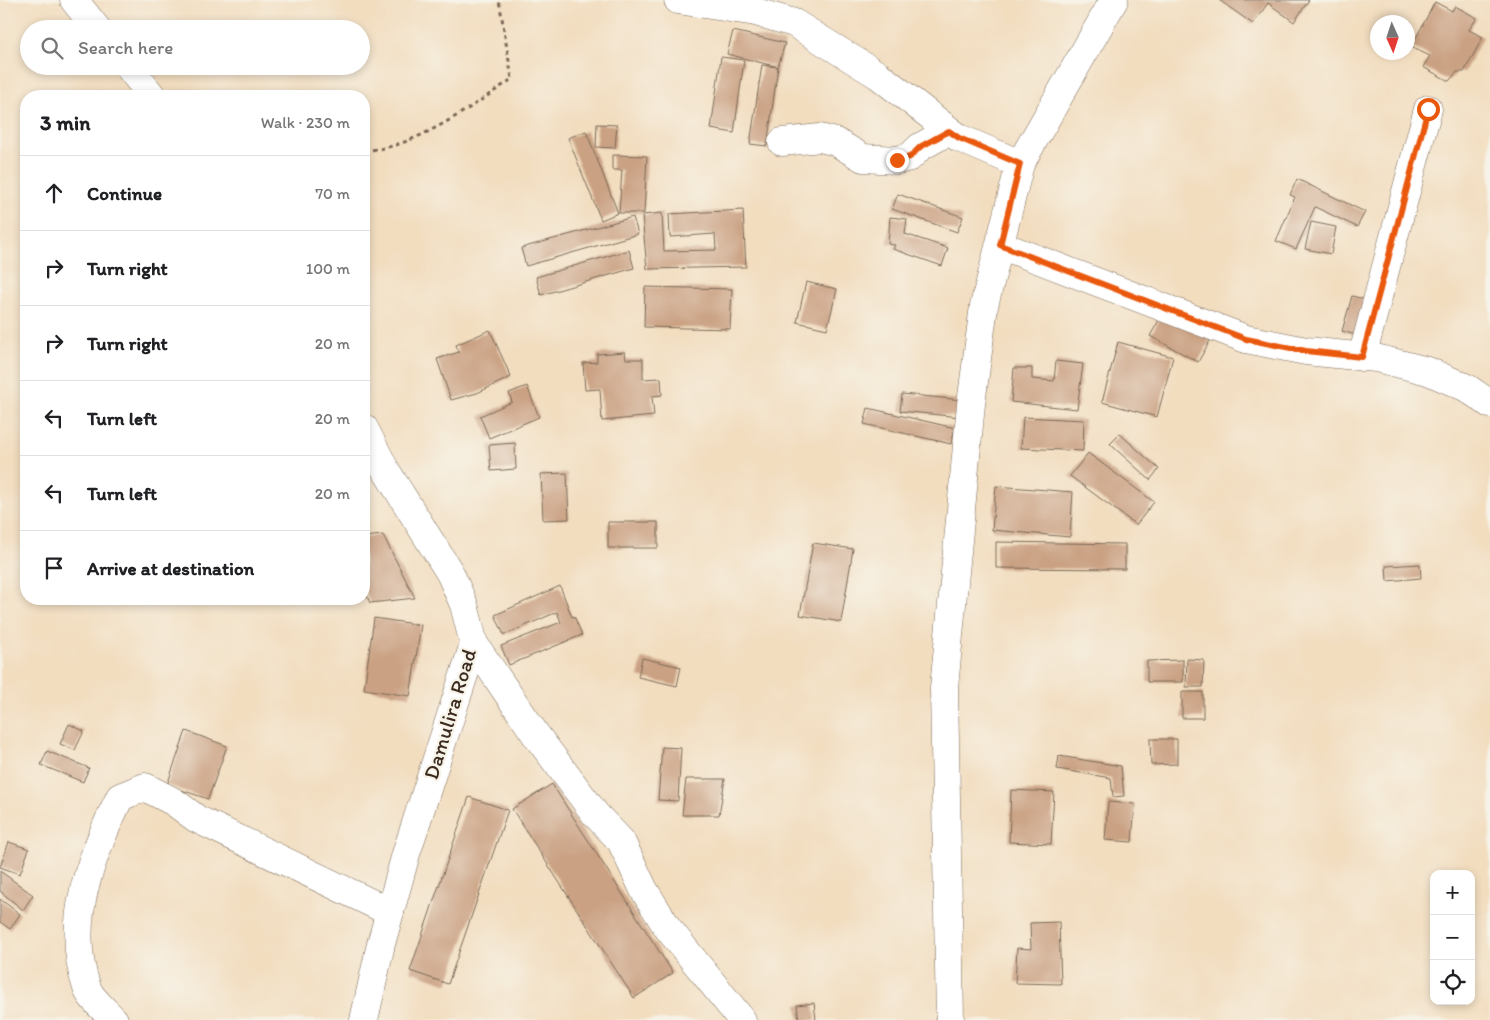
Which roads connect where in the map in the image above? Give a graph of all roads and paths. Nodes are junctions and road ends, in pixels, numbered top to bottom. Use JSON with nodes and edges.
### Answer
{"nodes":[{"id":1,"x":74,"y":0,"type":"edge"},
{"id":2,"x":499,"y":0,"type":"edge"},
{"id":3,"x":678,"y":0,"type":"edge"},
{"id":4,"x":1114,"y":0,"type":"edge"},
{"id":5,"x":90,"y":20,"type":"edge"},
{"id":6,"x":135,"y":75,"type":"edge"},
{"id":7,"x":147,"y":90,"type":"edge"},
{"id":8,"x":1428,"y":109,"type":"dead end"},
{"id":9,"x":949,"y":131,"type":"junction"},
{"id":10,"x":782,"y":142,"type":"dead end"},
{"id":11,"x":370,"y":150,"type":"edge"},
{"id":12,"x":1020,"y":164,"type":"junction"},
{"id":13,"x":1000,"y":245,"type":"junction"},
{"id":14,"x":1362,"y":357,"type":"junction"},
{"id":15,"x":1490,"y":404,"type":"edge"},
{"id":16,"x":370,"y":440,"type":"edge"},
{"id":17,"x":474,"y":644,"type":"junction"},
{"id":18,"x":390,"y":912,"type":"junction"},
{"id":19,"x":114,"y":1020,"type":"edge"},
{"id":20,"x":364,"y":1020,"type":"edge"},
{"id":21,"x":742,"y":1020,"type":"edge"},
{"id":22,"x":950,"y":1020,"type":"edge"}],
"edges":[{"from":1,"to":5,"type":"street"},
{"from":2,"to":11,"type":"path"},
{"from":3,"to":9,"type":"street"},
{"from":4,"to":12,"type":"street"},
{"from":6,"to":7,"type":"street"},
{"from":8,"to":14,"type":"street"},
{"from":9,"to":10,"type":"street"},
{"from":9,"to":12,"type":"street"},
{"from":12,"to":13,"type":"street"},
{"from":13,"to":14,"type":"street"},
{"from":13,"to":22,"type":"street"},
{"from":14,"to":15,"type":"street"},
{"from":16,"to":17,"type":"street","name":"Damulira Road"},
{"from":17,"to":18,"type":"street","name":"Damulira Road"},
{"from":17,"to":21,"type":"street"},
{"from":18,"to":19,"type":"street"},
{"from":18,"to":20,"type":"street","name":"Damulira Road"}]}
